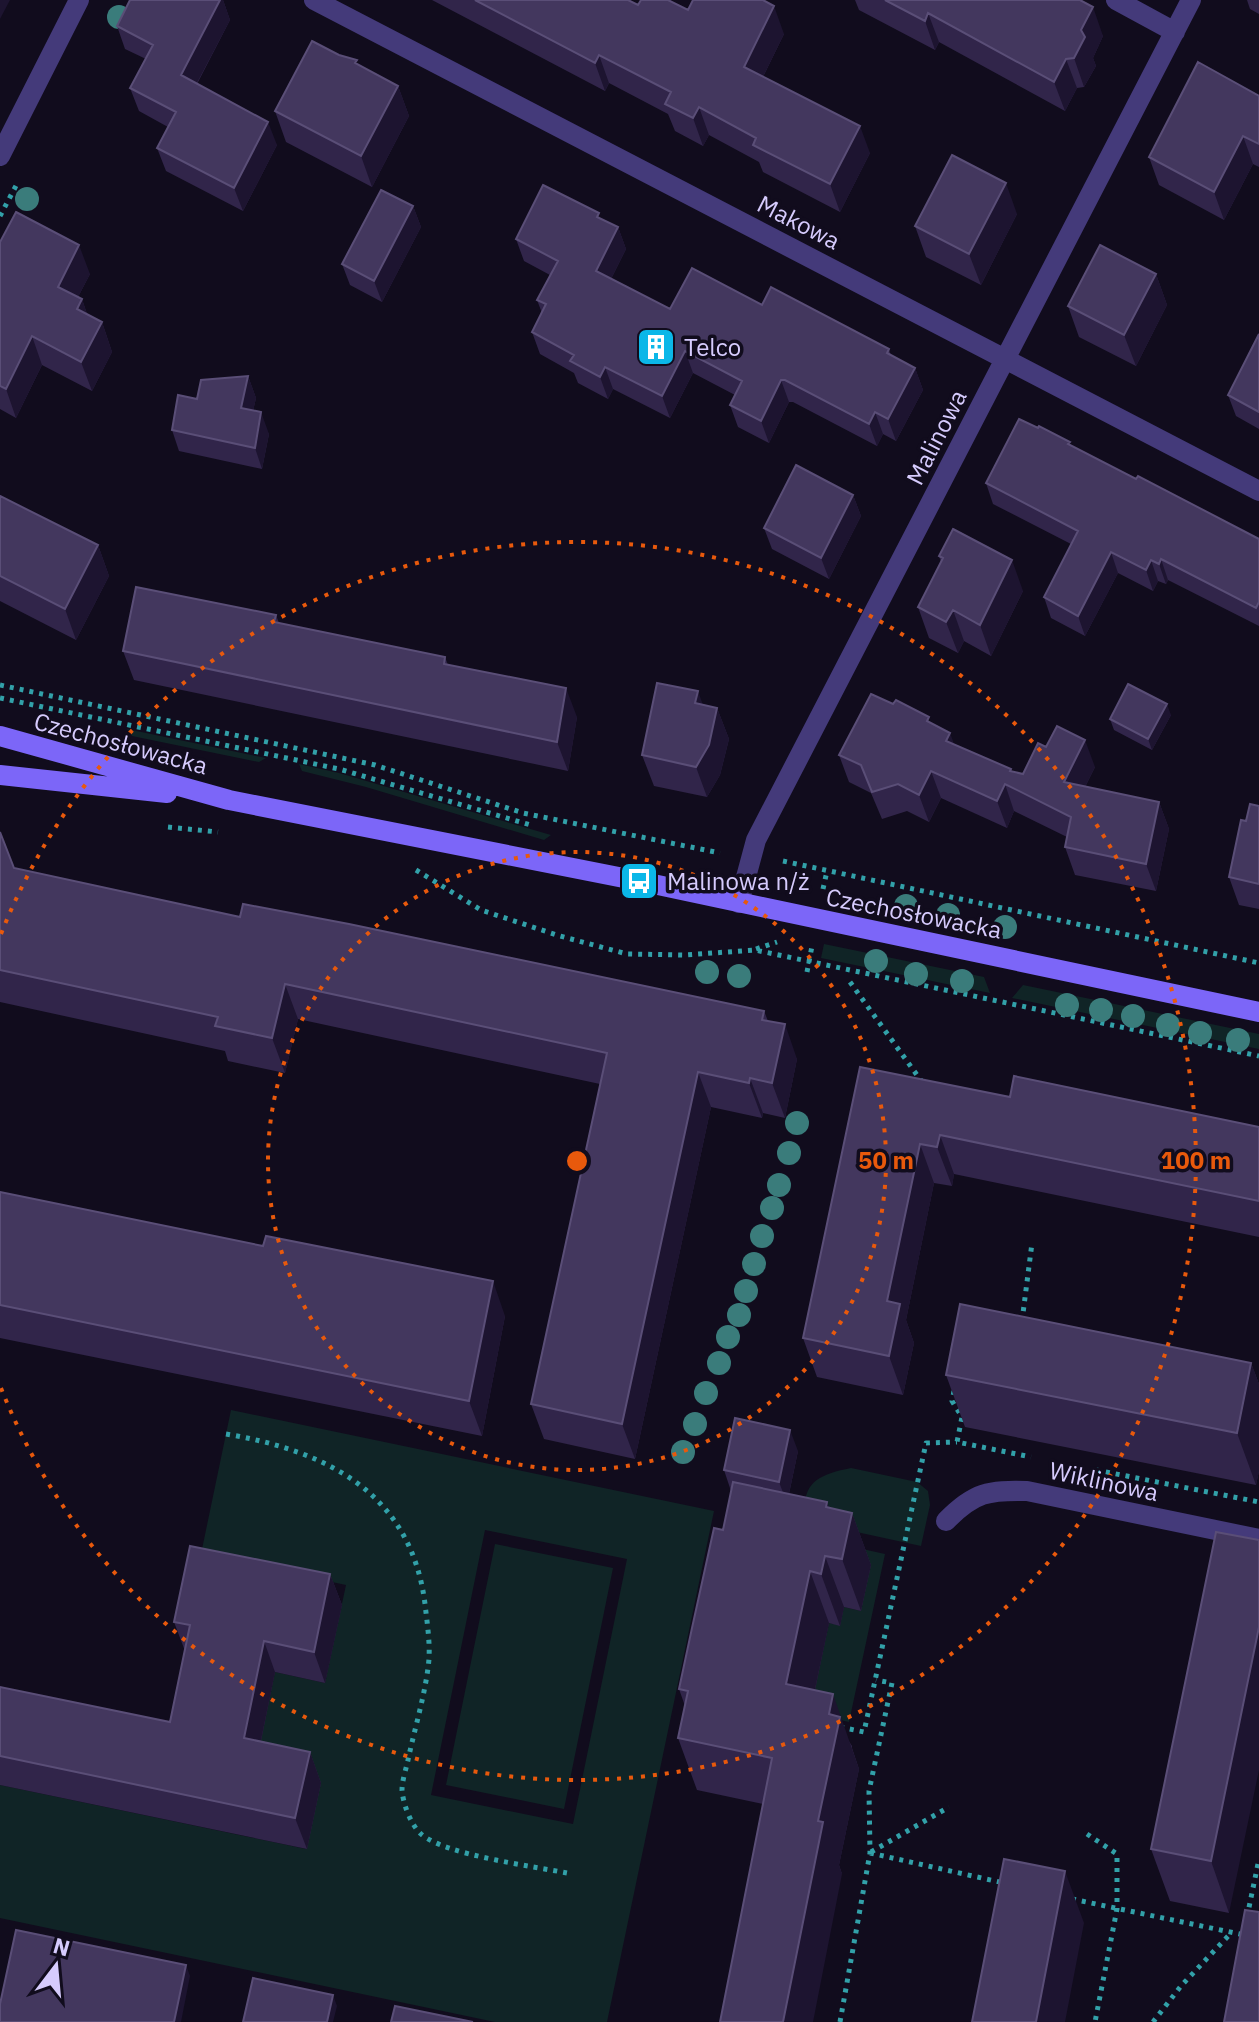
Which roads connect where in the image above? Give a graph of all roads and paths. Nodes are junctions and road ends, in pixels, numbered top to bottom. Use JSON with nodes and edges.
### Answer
{"nodes":[{"id":1,"x":79,"y":0,"type":"edge"},
{"id":2,"x":314,"y":0,"type":"edge"},
{"id":3,"x":1116,"y":0,"type":"edge"},
{"id":4,"x":1191,"y":0,"type":"edge"},
{"id":5,"x":1175,"y":32,"type":"junction"},
{"id":6,"x":0,"y":156,"type":"edge"},
{"id":7,"x":1005,"y":359,"type":"junction"},
{"id":8,"x":1259,"y":491,"type":"edge"},
{"id":9,"x":0,"y":685,"type":"edge"},
{"id":10,"x":0,"y":698,"type":"edge"},
{"id":11,"x":0,"y":736,"type":"edge"},
{"id":12,"x":0,"y":775,"type":"edge"},
{"id":13,"x":229,"y":800,"type":"junction"},
{"id":14,"x":153,"y":825,"type":"dead end"},
{"id":15,"x":542,"y":828,"type":"dead end"},
{"id":16,"x":230,"y":834,"type":"dead end"},
{"id":17,"x":729,"y":855,"type":"dead end"},
{"id":18,"x":780,"y":860,"type":"dead end"},
{"id":19,"x":401,"y":867,"type":"dead end"},
{"id":20,"x":739,"y":903,"type":"junction"},
{"id":21,"x":1259,"y":963,"type":"edge"},
{"id":22,"x":850,"y":982,"type":"dead end"},
{"id":23,"x":1259,"y":1012,"type":"edge"},
{"id":24,"x":1259,"y":1056,"type":"edge"},
{"id":25,"x":923,"y":1084,"type":"edge"},
{"id":26,"x":1032,"y":1243,"type":"dead end"},
{"id":27,"x":1020,"y":1331,"type":"edge"},
{"id":28,"x":955,"y":1388,"type":"edge"},
{"id":29,"x":226,"y":1434,"type":"dead end"},
{"id":30,"x":957,"y":1442,"type":"junction"},
{"id":31,"x":1032,"y":1457,"type":"dead end"},
{"id":32,"x":1093,"y":1469,"type":"dead end"},
{"id":33,"x":1259,"y":1502,"type":"edge"},
{"id":34,"x":946,"y":1521,"type":"dead end"},
{"id":35,"x":1259,"y":1539,"type":"edge"},
{"id":36,"x":876,"y":1680,"type":"junction"},
{"id":37,"x":835,"y":1726,"type":"edge"},
{"id":38,"x":949,"y":1807,"type":"dead end"},
{"id":39,"x":1087,"y":1834,"type":"dead end"},
{"id":40,"x":870,"y":1853,"type":"junction"},
{"id":41,"x":1259,"y":1859,"type":"edge"},
{"id":42,"x":567,"y":1873,"type":"dead end"},
{"id":43,"x":1009,"y":1884,"type":"edge"},
{"id":44,"x":1259,"y":1888,"type":"edge"},
{"id":45,"x":1070,"y":1898,"type":"dead end"},
{"id":46,"x":1251,"y":1899,"type":"junction"},
{"id":47,"x":1117,"y":1909,"type":"junction"},
{"id":48,"x":1232,"y":1932,"type":"junction"},
{"id":49,"x":1243,"y":1935,"type":"junction"},
{"id":50,"x":1259,"y":1938,"type":"edge"},
{"id":51,"x":840,"y":2022,"type":"edge"},
{"id":52,"x":1095,"y":2022,"type":"edge"},
{"id":53,"x":1153,"y":2022,"type":"edge"}],
"edges":[{"from":1,"to":6,"type":"street"},
{"from":2,"to":7,"type":"street","name":"Makowa"},
{"from":3,"to":5,"type":"street"},
{"from":4,"to":5,"type":"street","name":"Malinowa"},
{"from":5,"to":7,"type":"street","name":"Malinowa"},
{"from":7,"to":8,"type":"street","name":"Makowa"},
{"from":7,"to":20,"type":"street","name":"Malinowa"},
{"from":9,"to":17,"type":"path"},
{"from":10,"to":15,"type":"path"},
{"from":11,"to":13,"type":"street","name":"Czechosłowacka"},
{"from":12,"to":13,"type":"street","name":"Czechosłowacka"},
{"from":13,"to":20,"type":"street","name":"Czechosłowacka"},
{"from":14,"to":16,"type":"path"},
{"from":18,"to":21,"type":"path"},
{"from":19,"to":24,"type":"path"},
{"from":20,"to":23,"type":"street","name":"Czechosłowacka"},
{"from":22,"to":25,"type":"path"},
{"from":26,"to":27,"type":"path"},
{"from":28,"to":30,"type":"path"},
{"from":29,"to":42,"type":"path"},
{"from":30,"to":31,"type":"path"},
{"from":30,"to":36,"type":"path"},
{"from":32,"to":33,"type":"path"},
{"from":34,"to":35,"type":"street","name":"Wiklinowa"},
{"from":36,"to":37,"type":"path"},
{"from":36,"to":40,"type":"path"},
{"from":38,"to":40,"type":"path"},
{"from":39,"to":47,"type":"path"},
{"from":40,"to":43,"type":"path"},
{"from":40,"to":51,"type":"path"},
{"from":41,"to":46,"type":"path"},
{"from":44,"to":46,"type":"path"},
{"from":45,"to":47,"type":"path"},
{"from":46,"to":49,"type":"path"},
{"from":47,"to":48,"type":"path"},
{"from":47,"to":52,"type":"path"},
{"from":48,"to":49,"type":"path"},
{"from":48,"to":53,"type":"path"},
{"from":49,"to":50,"type":"path"}]}
